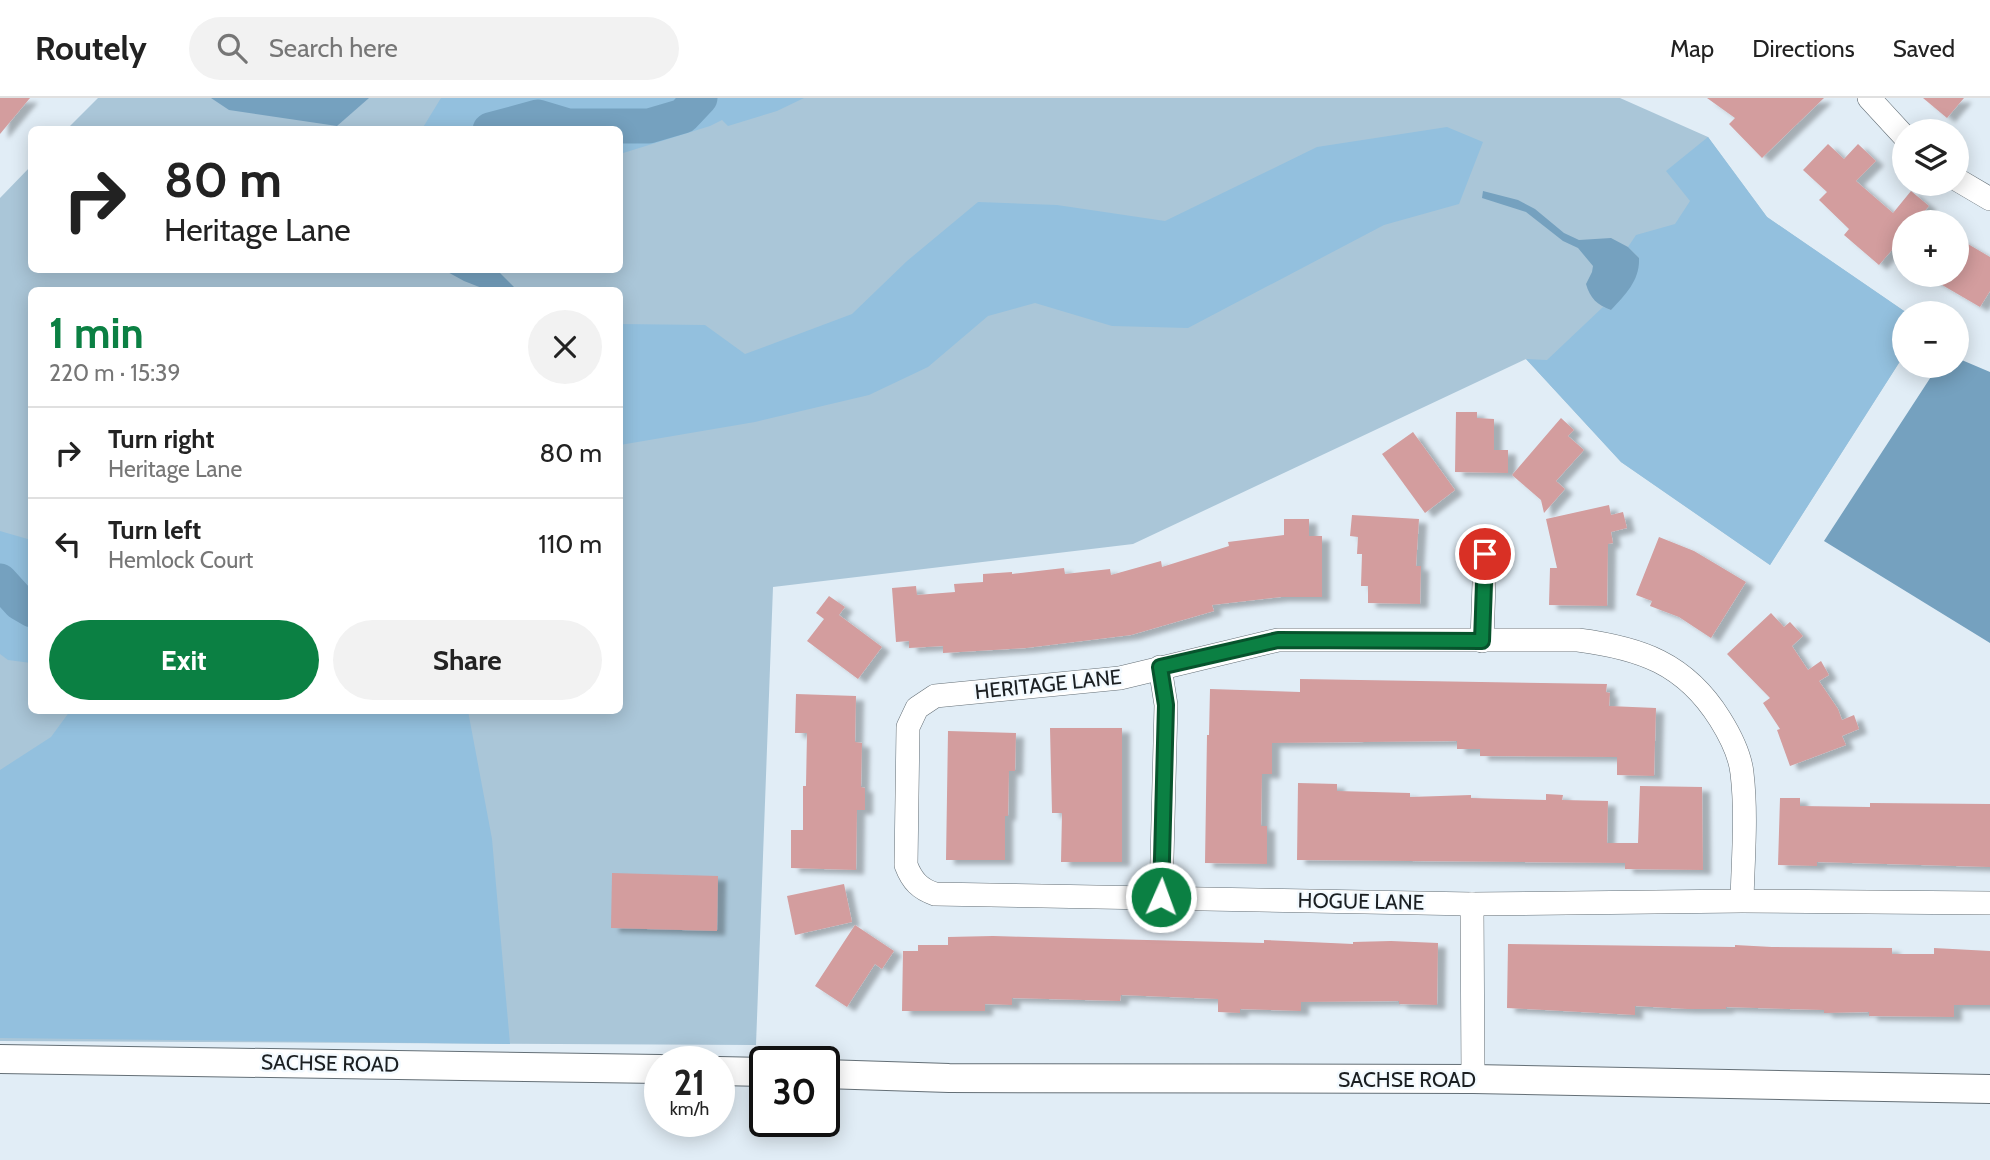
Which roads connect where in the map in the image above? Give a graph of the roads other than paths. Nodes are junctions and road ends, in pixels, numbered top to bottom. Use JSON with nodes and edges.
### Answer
{"nodes":[{"id":1,"x":1870,"y":98,"type":"edge"},
{"id":2,"x":1892,"y":123,"type":"edge"},
{"id":3,"x":1969,"y":187,"type":"edge"},
{"id":4,"x":1990,"y":199,"type":"edge"},
{"id":5,"x":1485,"y":554,"type":"dead end"},
{"id":6,"x":1482,"y":641,"type":"junction"},
{"id":7,"x":1160,"y":667,"type":"junction"},
{"id":8,"x":917,"y":708,"type":"joint"},
{"id":9,"x":1161,"y":897,"type":"junction"},
{"id":10,"x":1742,"y":901,"type":"junction"},
{"id":11,"x":1990,"y":903,"type":"edge"},
{"id":12,"x":1472,"y":904,"type":"junction"},
{"id":13,"x":0,"y":1059,"type":"edge"},
{"id":14,"x":644,"y":1069,"type":"edge"},
{"id":15,"x":840,"y":1075,"type":"edge"},
{"id":16,"x":1473,"y":1079,"type":"junction"},
{"id":17,"x":1990,"y":1089,"type":"edge"}],
"edges":[{"from":1,"to":2,"type":"street"},
{"from":3,"to":4,"type":"street"},
{"from":5,"to":6,"type":"street"},
{"from":6,"to":7,"type":"street","name":"HERITAGE LANE"},
{"from":6,"to":10,"type":"street","name":"HERITAGE LANE"},
{"from":7,"to":8,"type":"street","name":"HERITAGE LANE"},
{"from":7,"to":9,"type":"street"},
{"from":8,"to":9,"type":"street","name":"HOGUE LANE"},
{"from":9,"to":12,"type":"street","name":"HOGUE LANE"},
{"from":10,"to":11,"type":"street","name":"HOGUE LANE"},
{"from":10,"to":12,"type":"street","name":"HOGUE LANE"},
{"from":12,"to":16,"type":"street"},
{"from":13,"to":14,"type":"main road","name":"SACHSE ROAD"},
{"from":15,"to":16,"type":"main road","name":"SACHSE ROAD"},
{"from":16,"to":17,"type":"main road","name":"SACHSE ROAD"}]}
